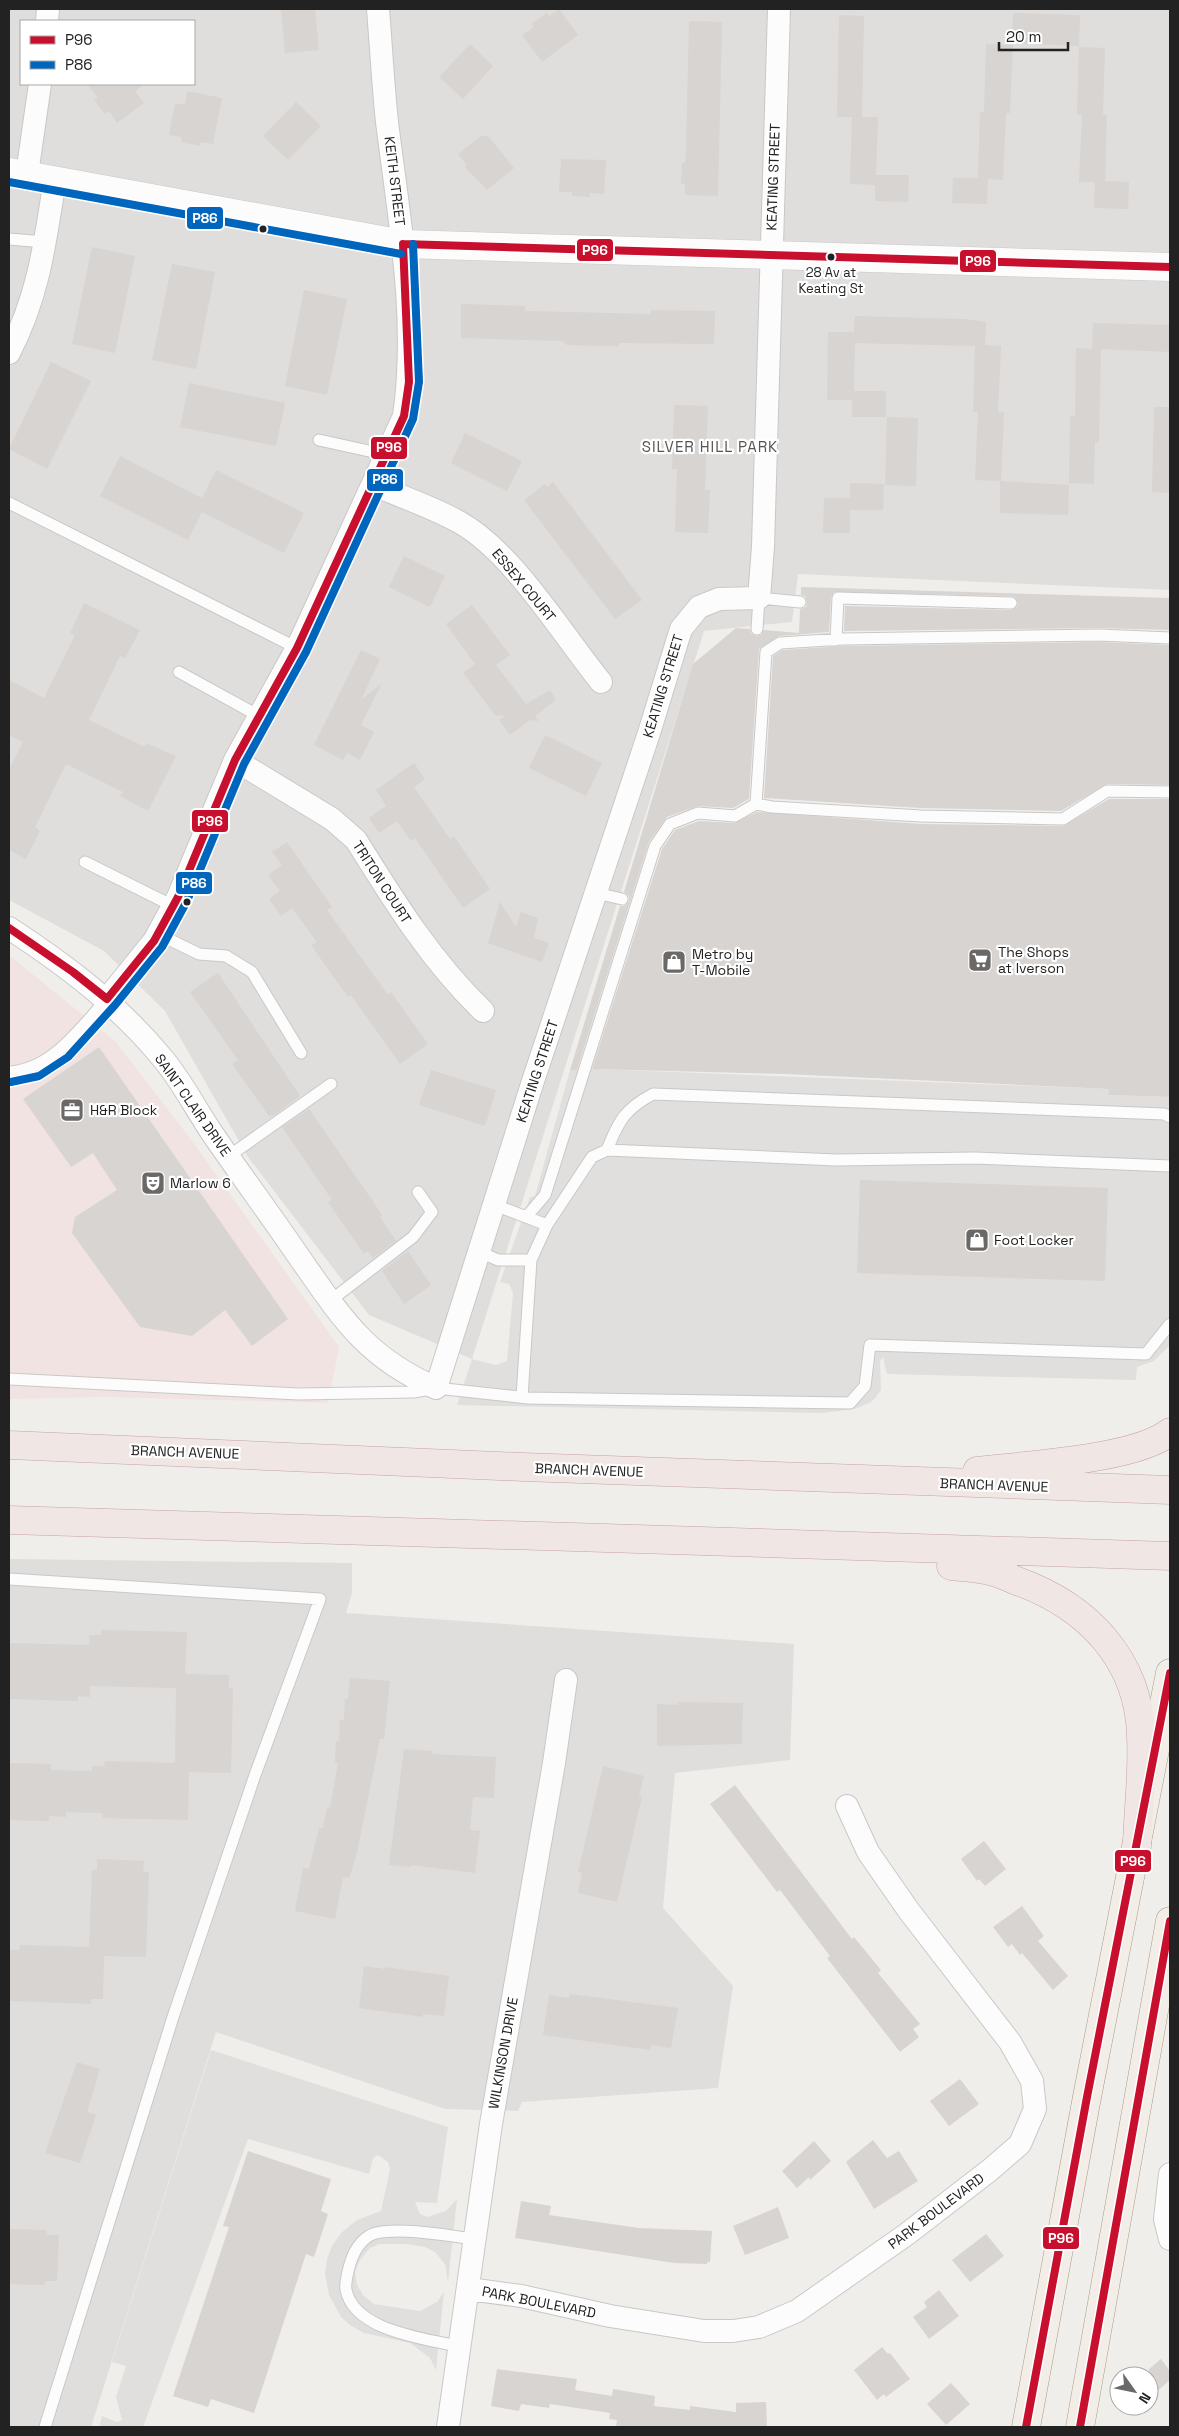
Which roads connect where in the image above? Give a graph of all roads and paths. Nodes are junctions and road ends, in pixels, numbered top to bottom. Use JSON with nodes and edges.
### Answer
{"nodes":[{"id":1,"x":378,"y":9,"type":"edge"},
{"id":2,"x":779,"y":9,"type":"edge"},
{"id":3,"x":40,"y":85,"type":"edge"},
{"id":4,"x":18,"y":173,"type":"edge"},
{"id":5,"x":55,"y":180,"type":"junction"},
{"id":6,"x":9,"y":239,"type":"edge"},
{"id":7,"x":45,"y":242,"type":"junction"},
{"id":8,"x":403,"y":244,"type":"junction"},
{"id":9,"x":770,"y":256,"type":"junction"},
{"id":10,"x":1170,"y":267,"type":"edge"},
{"id":11,"x":9,"y":353,"type":"edge"},
{"id":12,"x":319,"y":440,"type":"dead end"},
{"id":13,"x":388,"y":455,"type":"junction"},
{"id":14,"x":374,"y":485,"type":"junction"},
{"id":15,"x":9,"y":503,"type":"edge"},
{"id":16,"x":759,"y":598,"type":"junction"},
{"id":17,"x":800,"y":602,"type":"dead end"},
{"id":18,"x":1011,"y":603,"type":"dead end"},
{"id":19,"x":757,"y":629,"type":"dead end"},
{"id":20,"x":1170,"y":638,"type":"edge"},
{"id":21,"x":836,"y":640,"type":"junction"},
{"id":22,"x":297,"y":648,"type":"junction"},
{"id":23,"x":179,"y":672,"type":"dead end"},
{"id":24,"x":601,"y":682,"type":"dead end"},
{"id":25,"x":259,"y":716,"type":"junction"},
{"id":26,"x":235,"y":760,"type":"junction"},
{"id":27,"x":1170,"y":792,"type":"edge"},
{"id":28,"x":756,"y":804,"type":"junction"},
{"id":29,"x":85,"y":862,"type":"dead end"},
{"id":30,"x":596,"y":892,"type":"junction"},
{"id":31,"x":622,"y":899,"type":"dead end"},
{"id":32,"x":173,"y":906,"type":"junction"},
{"id":33,"x":9,"y":928,"type":"edge"},
{"id":34,"x":158,"y":934,"type":"junction"},
{"id":35,"x":107,"y":999,"type":"junction"},
{"id":36,"x":483,"y":1012,"type":"dead end"},
{"id":37,"x":301,"y":1053,"type":"dead end"},
{"id":38,"x":9,"y":1072,"type":"edge"},
{"id":39,"x":331,"y":1084,"type":"dead end"},
{"id":40,"x":1170,"y":1117,"type":"edge"},
{"id":41,"x":607,"y":1150,"type":"junction"},
{"id":42,"x":229,"y":1156,"type":"junction"},
{"id":43,"x":1170,"y":1166,"type":"edge"},
{"id":44,"x":418,"y":1192,"type":"dead end"},
{"id":45,"x":495,"y":1205,"type":"junction"},
{"id":46,"x":527,"y":1216,"type":"junction"},
{"id":47,"x":547,"y":1225,"type":"junction"},
{"id":48,"x":480,"y":1252,"type":"junction"},
{"id":49,"x":531,"y":1260,"type":"junction"},
{"id":50,"x":330,"y":1301,"type":"junction"},
{"id":51,"x":1170,"y":1324,"type":"edge"},
{"id":52,"x":9,"y":1379,"type":"edge"},
{"id":53,"x":436,"y":1388,"type":"junction"},
{"id":54,"x":522,"y":1397,"type":"junction"},
{"id":55,"x":1170,"y":1432,"type":"edge"},
{"id":56,"x":9,"y":1445,"type":"edge"},
{"id":57,"x":887,"y":1481,"type":"junction"},
{"id":58,"x":1170,"y":1490,"type":"edge"},
{"id":59,"x":9,"y":1520,"type":"edge"},
{"id":60,"x":794,"y":1545,"type":"junction"},
{"id":61,"x":1170,"y":1556,"type":"edge"},
{"id":62,"x":9,"y":1579,"type":"edge"},
{"id":63,"x":1170,"y":1673,"type":"edge"},
{"id":64,"x":566,"y":1680,"type":"dead end"},
{"id":65,"x":847,"y":1806,"type":"dead end"},
{"id":66,"x":1136,"y":1846,"type":"junction"},
{"id":67,"x":1170,"y":1921,"type":"edge"},
{"id":68,"x":1170,"y":2174,"type":"edge"},
{"id":69,"x":1170,"y":2238,"type":"edge"},
{"id":70,"x":475,"y":2239,"type":"junction"},
{"id":71,"x":469,"y":2289,"type":"junction"},
{"id":72,"x":460,"y":2347,"type":"junction"},
{"id":73,"x":45,"y":2427,"type":"edge"},
{"id":74,"x":448,"y":2427,"type":"edge"},
{"id":75,"x":1026,"y":2427,"type":"edge"},
{"id":76,"x":1080,"y":2427,"type":"edge"}],
"edges":[{"from":1,"to":8,"type":"street","name":"KEITH STREET"},
{"from":2,"to":9,"type":"street","name":"KEATING STREET"},
{"from":3,"to":4,"type":"street"},
{"from":4,"to":5,"type":"street"},
{"from":5,"to":7,"type":"street"},
{"from":5,"to":8,"type":"street"},
{"from":6,"to":7,"type":"lane"},
{"from":7,"to":11,"type":"street"},
{"from":8,"to":9,"type":"street"},
{"from":8,"to":13,"type":"street","name":"KEITH STREET"},
{"from":9,"to":10,"type":"street"},
{"from":9,"to":16,"type":"street","name":"KEATING STREET"},
{"from":12,"to":13,"type":"lane"},
{"from":13,"to":14,"type":"street","name":"KEITH STREET"},
{"from":14,"to":22,"type":"street","name":"KEITH STREET"},
{"from":14,"to":24,"type":"street","name":"ESSEX COURT"},
{"from":15,"to":22,"type":"lane"},
{"from":16,"to":17,"type":"lane"},
{"from":16,"to":19,"type":"lane"},
{"from":16,"to":30,"type":"street","name":"KEATING STREET"},
{"from":18,"to":21,"type":"lane"},
{"from":20,"to":21,"type":"lane"},
{"from":21,"to":28,"type":"lane"},
{"from":22,"to":25,"type":"street","name":"KEITH STREET"},
{"from":23,"to":25,"type":"lane"},
{"from":25,"to":26,"type":"street","name":"KEITH STREET"},
{"from":26,"to":32,"type":"street","name":"KEITH STREET"},
{"from":26,"to":36,"type":"street","name":"TRITON COURT"},
{"from":27,"to":28,"type":"lane"},
{"from":28,"to":46,"type":"lane"},
{"from":29,"to":32,"type":"lane"},
{"from":30,"to":31,"type":"lane"},
{"from":30,"to":45,"type":"street","name":"KEATING STREET"},
{"from":32,"to":34,"type":"street","name":"KEITH STREET"},
{"from":33,"to":35,"type":"street","name":"SAINT CLAIR DRIVE"},
{"from":34,"to":35,"type":"street","name":"KEITH STREET"},
{"from":34,"to":37,"type":"lane"},
{"from":35,"to":38,"type":"lane"},
{"from":35,"to":42,"type":"street","name":"SAINT CLAIR DRIVE"},
{"from":39,"to":42,"type":"lane"},
{"from":40,"to":41,"type":"lane"},
{"from":41,"to":43,"type":"lane"},
{"from":41,"to":47,"type":"lane"},
{"from":42,"to":50,"type":"street","name":"SAINT CLAIR DRIVE"},
{"from":44,"to":50,"type":"lane"},
{"from":45,"to":46,"type":"lane"},
{"from":45,"to":48,"type":"street","name":"KEATING STREET"},
{"from":46,"to":47,"type":"lane"},
{"from":47,"to":49,"type":"lane"},
{"from":48,"to":49,"type":"lane"},
{"from":48,"to":53,"type":"street","name":"KEATING STREET"},
{"from":49,"to":54,"type":"lane"},
{"from":50,"to":53,"type":"street","name":"SAINT CLAIR DRIVE"},
{"from":51,"to":54,"type":"lane"},
{"from":52,"to":53,"type":"lane"},
{"from":53,"to":54,"type":"lane"},
{"from":55,"to":57,"type":"highway"},
{"from":56,"to":57,"type":"highway","name":"BRANCH AVENUE"},
{"from":57,"to":58,"type":"highway","name":"BRANCH AVENUE"},
{"from":59,"to":60,"type":"highway"},
{"from":60,"to":61,"type":"highway"},
{"from":60,"to":66,"type":"highway"},
{"from":62,"to":73,"type":"lane"},
{"from":63,"to":66,"type":"main road"},
{"from":64,"to":70,"type":"street","name":"WILKINSON DRIVE"},
{"from":65,"to":71,"type":"street","name":"PARK BOULEVARD"},
{"from":66,"to":75,"type":"main road"},
{"from":67,"to":76,"type":"main road"},
{"from":68,"to":69,"type":"street"},
{"from":70,"to":71,"type":"street","name":"WILKINSON DRIVE"},
{"from":70,"to":72,"type":"lane"},
{"from":71,"to":72,"type":"street","name":"WILKINSON DRIVE"},
{"from":72,"to":74,"type":"street","name":"WILKINSON DRIVE"}]}
